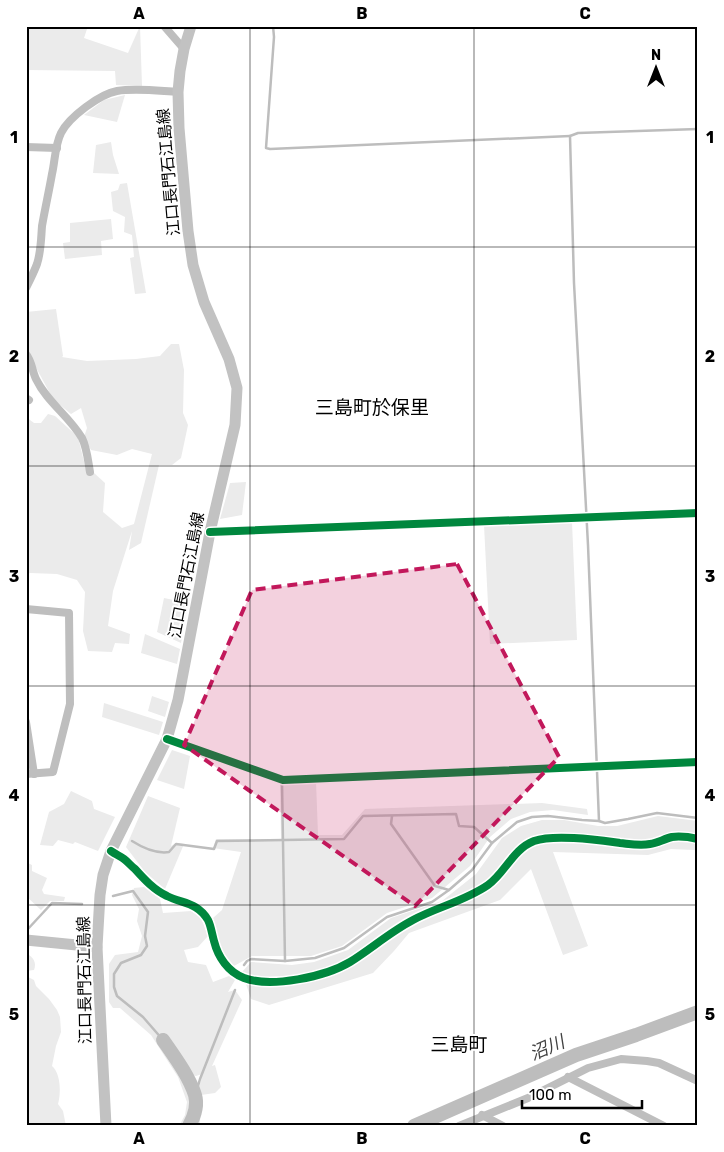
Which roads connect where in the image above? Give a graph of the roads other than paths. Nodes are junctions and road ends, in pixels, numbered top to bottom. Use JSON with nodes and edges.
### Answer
{"nodes":[{"id":1,"x":164,"y":26,"type":"edge"},
{"id":2,"x":190,"y":26,"type":"edge"},
{"id":3,"x":184,"y":49,"type":"junction"},
{"id":4,"x":178,"y":92,"type":"junction"},
{"id":5,"x":26,"y":147,"type":"edge"},
{"id":6,"x":57,"y":148,"type":"junction"},
{"id":7,"x":26,"y":288,"type":"edge"},
{"id":8,"x":26,"y":354,"type":"edge"},
{"id":9,"x":90,"y":472,"type":"dead end"},
{"id":10,"x":698,"y":513,"type":"edge"},
{"id":11,"x":210,"y":532,"type":"junction"},
{"id":12,"x":26,"y":609,"type":"edge"},
{"id":13,"x":26,"y":722,"type":"edge"},
{"id":14,"x":167,"y":740,"type":"junction"},
{"id":15,"x":698,"y":762,"type":"edge"},
{"id":16,"x":30,"y":774,"type":"edge"},
{"id":17,"x":698,"y":839,"type":"edge"},
{"id":18,"x":111,"y":851,"type":"junction"},
{"id":19,"x":26,"y":940,"type":"edge"},
{"id":20,"x":97,"y":947,"type":"junction"},
{"id":21,"x":568,"y":1077,"type":"junction"},
{"id":22,"x":698,"y":1081,"type":"edge"},
{"id":23,"x":482,"y":1115,"type":"junction"},
{"id":24,"x":106,"y":1126,"type":"edge"},
{"id":25,"x":459,"y":1126,"type":"edge"},
{"id":26,"x":503,"y":1126,"type":"edge"},
{"id":27,"x":663,"y":1126,"type":"edge"}],
"edges":[{"from":1,"to":3,"type":"street"},
{"from":2,"to":3,"type":"main road","name":"江口長門石江島線"},
{"from":3,"to":4,"type":"main road","name":"江口長門石江島線"},
{"from":4,"to":6,"type":"street"},
{"from":4,"to":11,"type":"main road","name":"江口長門石江島線"},
{"from":5,"to":6,"type":"street"},
{"from":6,"to":7,"type":"street"},
{"from":8,"to":9,"type":"street"},
{"from":10,"to":11,"type":"street"},
{"from":11,"to":14,"type":"main road","name":"江口長門石江島線"},
{"from":12,"to":16,"type":"street"},
{"from":13,"to":16,"type":"street"},
{"from":14,"to":15,"type":"street"},
{"from":14,"to":18,"type":"main road","name":"江口長門石江島線"},
{"from":17,"to":18,"type":"street"},
{"from":18,"to":20,"type":"main road","name":"江口長門石江島線"},
{"from":19,"to":20,"type":"main road"},
{"from":20,"to":24,"type":"main road","name":"江口長門石江島線"},
{"from":21,"to":22,"type":"street"},
{"from":21,"to":23,"type":"street"},
{"from":21,"to":27,"type":"street"},
{"from":23,"to":25,"type":"street"},
{"from":23,"to":26,"type":"street"}]}
